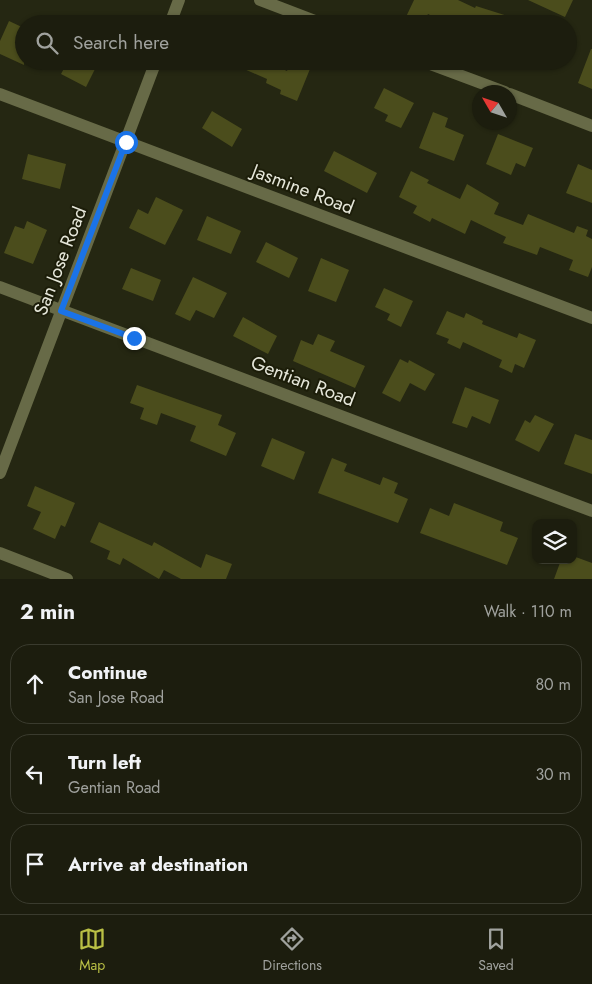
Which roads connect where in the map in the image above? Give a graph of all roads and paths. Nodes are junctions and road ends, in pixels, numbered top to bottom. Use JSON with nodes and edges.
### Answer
{"nodes":[{"id":1,"x":179,"y":0,"type":"edge"},
{"id":2,"x":260,"y":0,"type":"edge"},
{"id":3,"x":173,"y":15,"type":"edge"},
{"id":4,"x":299,"y":15,"type":"edge"},
{"id":5,"x":153,"y":70,"type":"edge"},
{"id":6,"x":446,"y":70,"type":"edge"},
{"id":7,"x":486,"y":85,"type":"edge"},
{"id":8,"x":0,"y":94,"type":"edge"},
{"id":9,"x":517,"y":97,"type":"edge"},
{"id":10,"x":592,"y":126,"type":"edge"},
{"id":11,"x":126,"y":142,"type":"junction"},
{"id":12,"x":0,"y":287,"type":"edge"},
{"id":13,"x":61,"y":311,"type":"junction"},
{"id":14,"x":592,"y":318,"type":"edge"},
{"id":15,"x":0,"y":473,"type":"edge"},
{"id":16,"x":592,"y":511,"type":"edge"},
{"id":17,"x":0,"y":554,"type":"edge"},
{"id":18,"x":67,"y":579,"type":"edge"}],
"edges":[{"from":1,"to":3,"type":"street"},
{"from":2,"to":4,"type":"street"},
{"from":5,"to":11,"type":"street","name":"San Jose Road"},
{"from":6,"to":7,"type":"street"},
{"from":8,"to":11,"type":"street","name":"Jasmine Road"},
{"from":9,"to":10,"type":"street"},
{"from":11,"to":13,"type":"street","name":"San Jose Road"},
{"from":11,"to":14,"type":"street","name":"Jasmine Road"},
{"from":12,"to":13,"type":"street","name":"Gentian Road"},
{"from":13,"to":15,"type":"street","name":"San Jose Road"},
{"from":13,"to":16,"type":"street","name":"Gentian Road"},
{"from":17,"to":18,"type":"street"}]}
